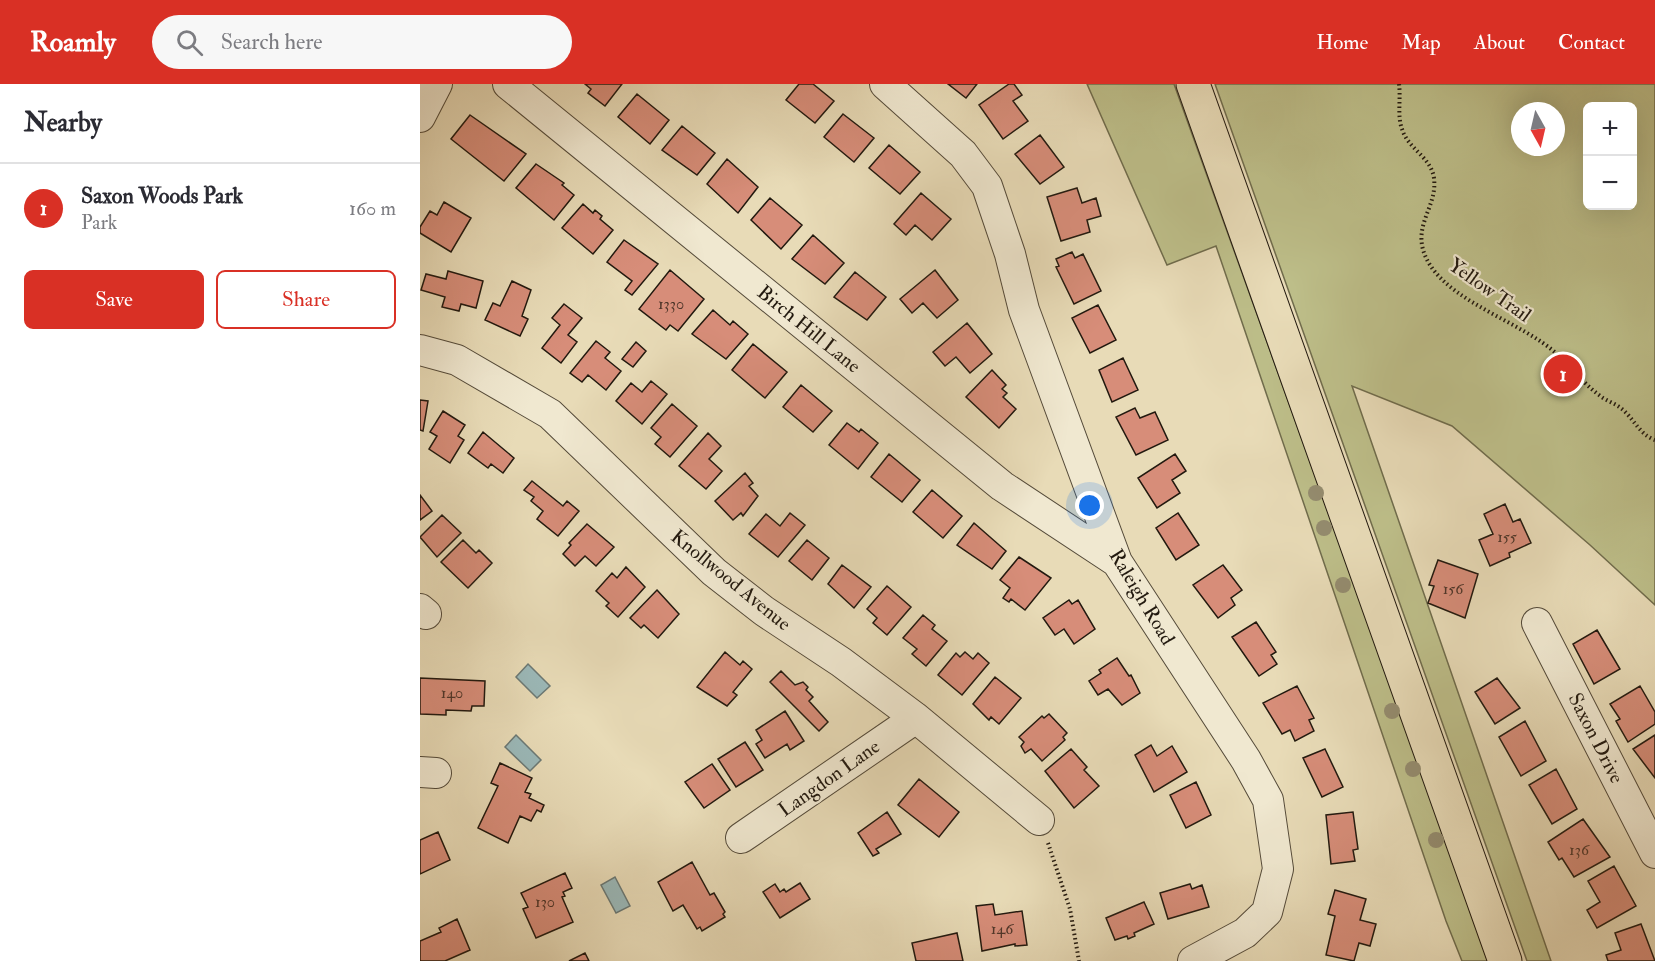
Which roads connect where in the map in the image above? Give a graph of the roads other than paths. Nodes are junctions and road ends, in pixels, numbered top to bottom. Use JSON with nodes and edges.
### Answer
{"nodes":[{"id":1,"x":437,"y":84,"type":"edge"},
{"id":2,"x":508,"y":84,"type":"edge"},
{"id":3,"x":885,"y":84,"type":"edge"},
{"id":4,"x":1193,"y":84,"type":"edge"},
{"id":5,"x":420,"y":117,"type":"edge"},
{"id":6,"x":420,"y":350,"type":"edge"},
{"id":7,"x":1117,"y":562,"type":"junction"},
{"id":8,"x":1537,"y":623,"type":"dead end"},
{"id":9,"x":916,"y":718,"type":"junction"},
{"id":10,"x":1039,"y":820,"type":"road end"},
{"id":11,"x":741,"y":838,"type":"dead end"},
{"id":12,"x":1655,"y":853,"type":"edge"},
{"id":13,"x":1193,"y":961,"type":"edge"},
{"id":14,"x":1505,"y":961,"type":"edge"}],
"edges":[{"from":1,"to":5,"type":"street"},
{"from":2,"to":7,"type":"street","name":"Birch Hill Lane"},
{"from":3,"to":7,"type":"street","name":"Raleigh Road"},
{"from":4,"to":14,"type":"highway"},
{"from":6,"to":9,"type":"street","name":"Knollwood Avenue"},
{"from":7,"to":13,"type":"street","name":"Raleigh Road"},
{"from":8,"to":12,"type":"street","name":"Saxon Drive"},
{"from":9,"to":10,"type":"street","name":"Knollwood Avenue"},
{"from":9,"to":11,"type":"street","name":"Langdon Lane"}]}
